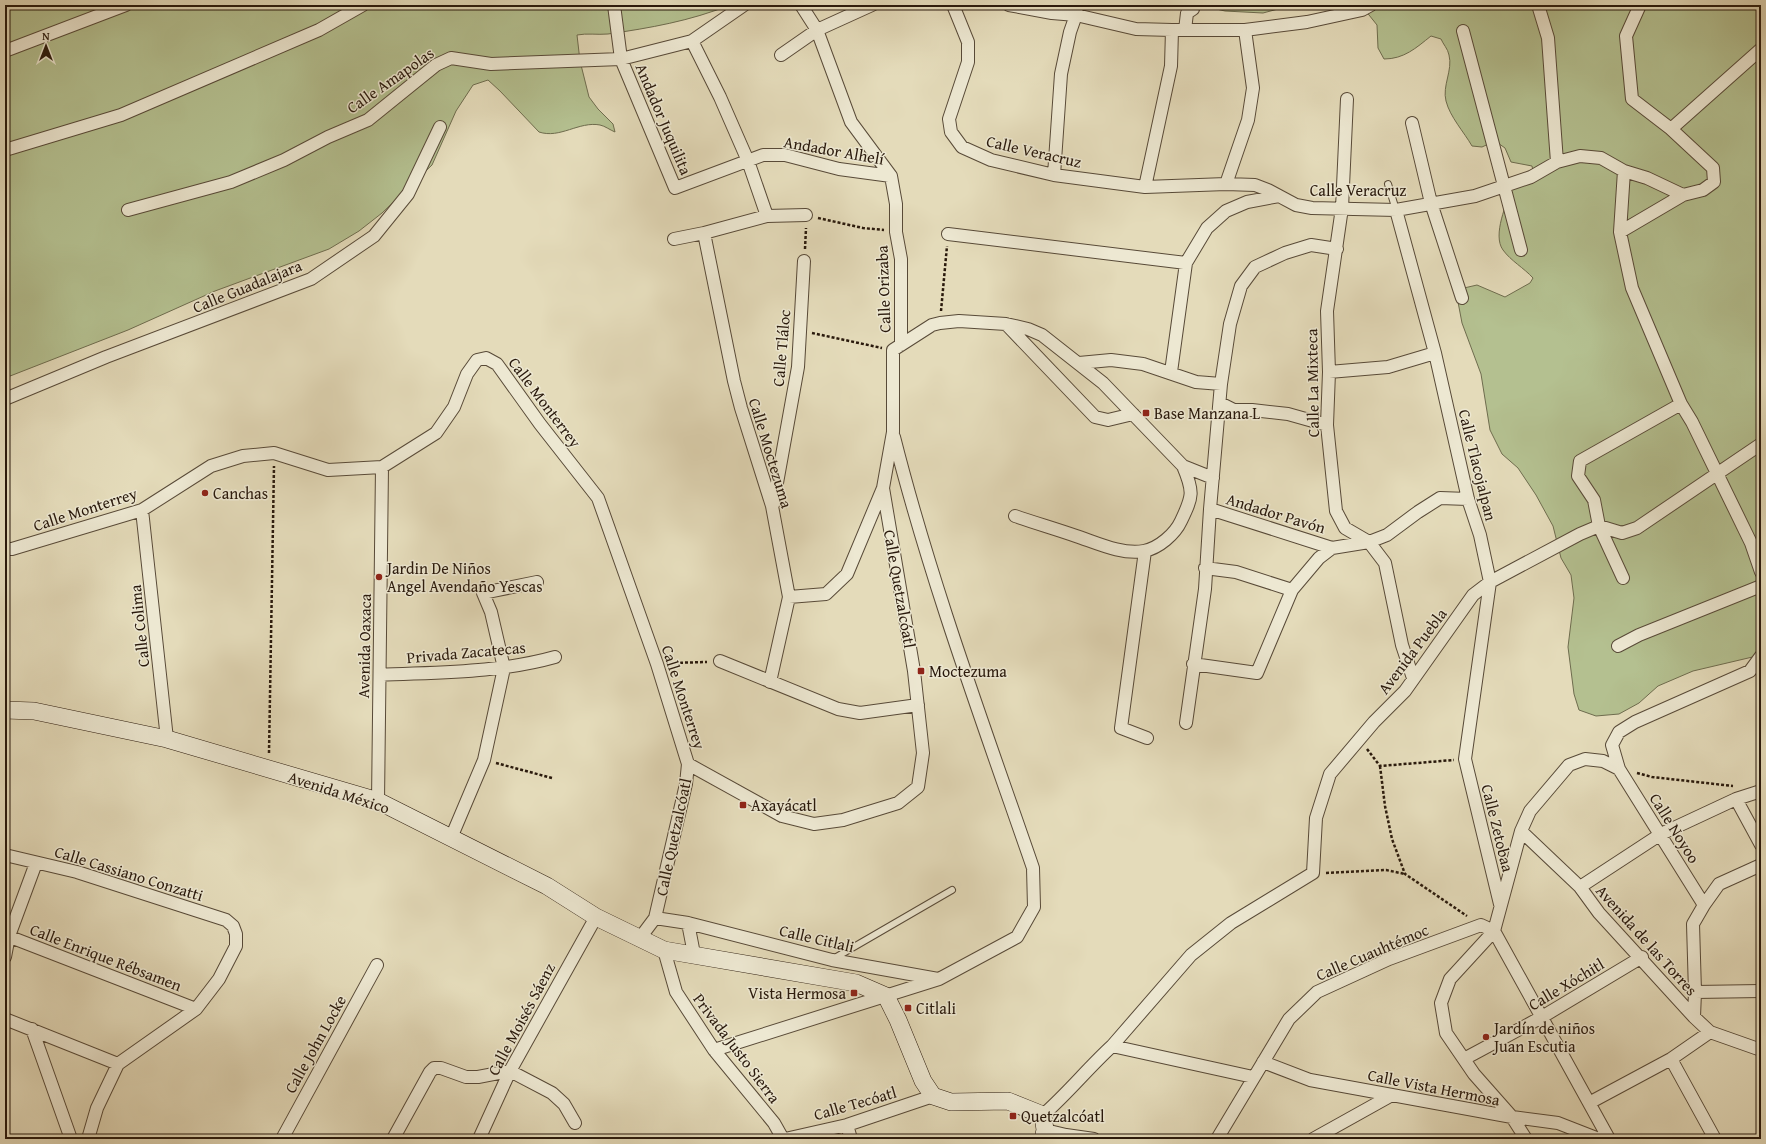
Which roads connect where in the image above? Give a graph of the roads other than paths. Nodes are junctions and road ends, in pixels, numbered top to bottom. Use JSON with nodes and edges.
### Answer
{"nodes":[{"id":1,"x":126,"y":5,"type":"edge"},
{"id":2,"x":363,"y":5,"type":"edge"},
{"id":3,"x":614,"y":5,"type":"edge"},
{"id":4,"x":744,"y":5,"type":"edge"},
{"id":5,"x":801,"y":5,"type":"edge"},
{"id":6,"x":872,"y":5,"type":"edge"},
{"id":7,"x":953,"y":5,"type":"edge"},
{"id":8,"x":1009,"y":5,"type":"edge"},
{"id":9,"x":1194,"y":5,"type":"edge"},
{"id":10,"x":1371,"y":5,"type":"edge"},
{"id":11,"x":1538,"y":5,"type":"edge"},
{"id":12,"x":1640,"y":5,"type":"edge"},
{"id":13,"x":1076,"y":10,"type":"edge"},
{"id":14,"x":817,"y":30,"type":"junction"},
{"id":15,"x":1172,"y":30,"type":"junction"},
{"id":16,"x":1185,"y":30,"type":"junction"},
{"id":17,"x":1245,"y":30,"type":"junction"},
{"id":18,"x":1463,"y":31,"type":"dead end"},
{"id":19,"x":692,"y":41,"type":"junction"},
{"id":20,"x":1761,"y":50,"type":"edge"},
{"id":21,"x":5,"y":51,"type":"edge"},
{"id":22,"x":781,"y":55,"type":"dead end"},
{"id":23,"x":621,"y":59,"type":"junction"},
{"id":24,"x":1347,"y":99,"type":"dead end"},
{"id":25,"x":1412,"y":123,"type":"dead end"},
{"id":26,"x":440,"y":127,"type":"dead end"},
{"id":27,"x":1671,"y":128,"type":"junction"},
{"id":28,"x":5,"y":150,"type":"edge"},
{"id":29,"x":748,"y":161,"type":"junction"},
{"id":30,"x":1557,"y":162,"type":"junction"},
{"id":31,"x":1624,"y":171,"type":"junction"},
{"id":32,"x":1054,"y":175,"type":"junction"},
{"id":33,"x":891,"y":176,"type":"junction"},
{"id":34,"x":1226,"y":184,"type":"junction"},
{"id":35,"x":1388,"y":184,"type":"dead end"},
{"id":36,"x":1505,"y":185,"type":"junction"},
{"id":37,"x":1145,"y":187,"type":"junction"},
{"id":38,"x":1683,"y":195,"type":"junction"},
{"id":39,"x":1279,"y":196,"type":"junction"},
{"id":40,"x":1431,"y":203,"type":"junction"},
{"id":41,"x":1342,"y":208,"type":"junction"},
{"id":42,"x":128,"y":210,"type":"dead end"},
{"id":43,"x":1396,"y":210,"type":"junction"},
{"id":44,"x":806,"y":215,"type":"road end"},
{"id":45,"x":767,"y":216,"type":"junction"},
{"id":46,"x":1620,"y":232,"type":"junction"},
{"id":47,"x":704,"y":234,"type":"junction"},
{"id":48,"x":948,"y":234,"type":"road end"},
{"id":49,"x":674,"y":239,"type":"dead end"},
{"id":50,"x":1337,"y":250,"type":"junction"},
{"id":51,"x":1521,"y":250,"type":"dead end"},
{"id":52,"x":804,"y":261,"type":"road end"},
{"id":53,"x":1186,"y":263,"type":"junction"},
{"id":54,"x":1462,"y":298,"type":"dead end"},
{"id":55,"x":1006,"y":324,"type":"junction"},
{"id":56,"x":897,"y":348,"type":"junction"},
{"id":57,"x":1435,"y":353,"type":"junction"},
{"id":58,"x":1079,"y":363,"type":"junction"},
{"id":59,"x":1171,"y":372,"type":"junction"},
{"id":60,"x":1329,"y":372,"type":"junction"},
{"id":61,"x":1221,"y":384,"type":"junction"},
{"id":62,"x":5,"y":399,"type":"edge"},
{"id":63,"x":1220,"y":403,"type":"junction"},
{"id":64,"x":1681,"y":404,"type":"junction"},
{"id":65,"x":1133,"y":414,"type":"junction"},
{"id":66,"x":1327,"y":425,"type":"junction"},
{"id":67,"x":893,"y":432,"type":"junction"},
{"id":68,"x":1761,"y":444,"type":"edge"},
{"id":69,"x":1183,"y":466,"type":"junction"},
{"id":70,"x":382,"y":467,"type":"junction"},
{"id":71,"x":1717,"y":474,"type":"junction"},
{"id":72,"x":1213,"y":478,"type":"junction"},
{"id":73,"x":883,"y":488,"type":"junction"},
{"id":74,"x":1468,"y":499,"type":"junction"},
{"id":75,"x":772,"y":506,"type":"junction"},
{"id":76,"x":1210,"y":509,"type":"junction"},
{"id":77,"x":142,"y":510,"type":"junction"},
{"id":78,"x":1015,"y":516,"type":"dead end"},
{"id":79,"x":1599,"y":526,"type":"junction"},
{"id":80,"x":1370,"y":542,"type":"junction"},
{"id":81,"x":1332,"y":548,"type":"junction"},
{"id":82,"x":5,"y":550,"type":"edge"},
{"id":83,"x":1145,"y":551,"type":"junction"},
{"id":84,"x":1205,"y":568,"type":"junction"},
{"id":85,"x":1761,"y":572,"type":"edge"},
{"id":86,"x":1623,"y":578,"type":"dead end"},
{"id":87,"x":537,"y":582,"type":"dead end"},
{"id":88,"x":1490,"y":582,"type":"junction"},
{"id":89,"x":1761,"y":586,"type":"edge"},
{"id":90,"x":1292,"y":590,"type":"junction"},
{"id":91,"x":789,"y":597,"type":"junction"},
{"id":92,"x":1618,"y":646,"type":"dead end"},
{"id":93,"x":1761,"y":656,"type":"edge"},
{"id":94,"x":555,"y":657,"type":"dead end"},
{"id":95,"x":720,"y":661,"type":"road end"},
{"id":96,"x":1194,"y":664,"type":"junction"},
{"id":97,"x":504,"y":668,"type":"junction"},
{"id":98,"x":380,"y":675,"type":"junction"},
{"id":99,"x":1413,"y":678,"type":"junction"},
{"id":100,"x":770,"y":682,"type":"junction"},
{"id":101,"x":918,"y":705,"type":"junction"},
{"id":102,"x":5,"y":710,"type":"edge"},
{"id":103,"x":1186,"y":723,"type":"dead end"},
{"id":104,"x":1147,"y":738,"type":"dead end"},
{"id":105,"x":167,"y":739,"type":"junction"},
{"id":106,"x":1465,"y":759,"type":"joint"},
{"id":107,"x":688,"y":764,"type":"junction"},
{"id":108,"x":1619,"y":769,"type":"junction"},
{"id":109,"x":1761,"y":791,"type":"edge"},
{"id":110,"x":1736,"y":800,"type":"junction"},
{"id":111,"x":378,"y":801,"type":"junction"},
{"id":112,"x":1521,"y":830,"type":"junction"},
{"id":113,"x":1661,"y":834,"type":"junction"},
{"id":114,"x":451,"y":838,"type":"junction"},
{"id":115,"x":1761,"y":845,"type":"edge"},
{"id":116,"x":5,"y":856,"type":"edge"},
{"id":117,"x":36,"y":863,"type":"junction"},
{"id":118,"x":1761,"y":865,"type":"edge"},
{"id":119,"x":1580,"y":887,"type":"junction"},
{"id":120,"x":952,"y":890,"type":"dead end"},
{"id":121,"x":1500,"y":904,"type":"junction"},
{"id":122,"x":1704,"y":905,"type":"junction"},
{"id":123,"x":596,"y":917,"type":"junction"},
{"id":124,"x":655,"y":918,"type":"junction"},
{"id":125,"x":688,"y":923,"type":"junction"},
{"id":126,"x":1494,"y":931,"type":"junction"},
{"id":127,"x":7,"y":936,"type":"edge"},
{"id":128,"x":640,"y":938,"type":"junction"},
{"id":129,"x":664,"y":950,"type":"junction"},
{"id":130,"x":694,"y":954,"type":"junction"},
{"id":131,"x":5,"y":957,"type":"edge"},
{"id":132,"x":1642,"y":957,"type":"junction"},
{"id":133,"x":832,"y":960,"type":"junction"},
{"id":134,"x":376,"y":964,"type":"dead end"},
{"id":135,"x":939,"y":979,"type":"junction"},
{"id":136,"x":1761,"y":991,"type":"edge"},
{"id":137,"x":1695,"y":992,"type":"junction"},
{"id":138,"x":886,"y":996,"type":"junction"},
{"id":139,"x":196,"y":1009,"type":"junction"},
{"id":140,"x":1542,"y":1017,"type":"junction"},
{"id":141,"x":1694,"y":1017,"type":"junction"},
{"id":142,"x":5,"y":1019,"type":"edge"},
{"id":143,"x":32,"y":1029,"type":"junction"},
{"id":144,"x":1710,"y":1032,"type":"junction"},
{"id":145,"x":1112,"y":1046,"type":"junction"},
{"id":146,"x":714,"y":1050,"type":"junction"},
{"id":147,"x":1761,"y":1050,"type":"edge"},
{"id":148,"x":1464,"y":1059,"type":"junction"},
{"id":149,"x":1671,"y":1059,"type":"junction"},
{"id":150,"x":1263,"y":1062,"type":"junction"},
{"id":151,"x":118,"y":1064,"type":"junction"},
{"id":152,"x":510,"y":1071,"type":"junction"},
{"id":153,"x":1253,"y":1077,"type":"junction"},
{"id":154,"x":1392,"y":1095,"type":"junction"},
{"id":155,"x":933,"y":1096,"type":"junction"},
{"id":156,"x":1589,"y":1103,"type":"junction"},
{"id":157,"x":1512,"y":1118,"type":"junction"},
{"id":158,"x":575,"y":1123,"type":"dead end"},
{"id":159,"x":847,"y":1125,"type":"junction"},
{"id":160,"x":1044,"y":1128,"type":"edge"},
{"id":161,"x":71,"y":1139,"type":"edge"},
{"id":162,"x":88,"y":1139,"type":"edge"},
{"id":163,"x":282,"y":1139,"type":"edge"},
{"id":164,"x":393,"y":1139,"type":"edge"},
{"id":165,"x":479,"y":1139,"type":"edge"},
{"id":166,"x":784,"y":1139,"type":"edge"},
{"id":167,"x":851,"y":1139,"type":"edge"},
{"id":168,"x":1094,"y":1139,"type":"edge"},
{"id":169,"x":1217,"y":1139,"type":"edge"},
{"id":170,"x":1314,"y":1139,"type":"edge"},
{"id":171,"x":1526,"y":1139,"type":"edge"},
{"id":172,"x":1599,"y":1139,"type":"edge"},
{"id":173,"x":1609,"y":1139,"type":"edge"},
{"id":174,"x":1715,"y":1139,"type":"edge"}],
"edges":[{"from":1,"to":21,"type":"street"},
{"from":2,"to":28,"type":"street"},
{"from":3,"to":23,"type":"street"},
{"from":4,"to":19,"type":"street","name":"Calle Amapolas"},
{"from":5,"to":14,"type":"street"},
{"from":6,"to":14,"type":"street"},
{"from":7,"to":32,"type":"street","name":"Calle Veracruz"},
{"from":8,"to":13,"type":"street"},
{"from":9,"to":16,"type":"street"},
{"from":10,"to":17,"type":"street"},
{"from":11,"to":30,"type":"street"},
{"from":12,"to":27,"type":"street"},
{"from":13,"to":15,"type":"street"},
{"from":13,"to":32,"type":"street"},
{"from":14,"to":22,"type":"street"},
{"from":14,"to":33,"type":"street"},
{"from":15,"to":16,"type":"street"},
{"from":15,"to":37,"type":"street"},
{"from":16,"to":17,"type":"street"},
{"from":17,"to":34,"type":"street"},
{"from":18,"to":36,"type":"street"},
{"from":19,"to":23,"type":"street","name":"Calle Amapolas"},
{"from":19,"to":29,"type":"street"},
{"from":20,"to":27,"type":"street"},
{"from":23,"to":29,"type":"street","name":"Andador Juquilita"},
{"from":23,"to":42,"type":"street","name":"Calle Amapolas"},
{"from":24,"to":41,"type":"street","name":"Calle La Mixteca"},
{"from":25,"to":40,"type":"street"},
{"from":26,"to":62,"type":"street","name":"Calle Guadalajara"},
{"from":27,"to":38,"type":"street"},
{"from":29,"to":33,"type":"street","name":"Andador Alhelí"},
{"from":29,"to":45,"type":"street"},
{"from":30,"to":31,"type":"street","name":"Calle Veracruz"},
{"from":30,"to":36,"type":"street","name":"Calle Veracruz"},
{"from":31,"to":38,"type":"street","name":"Calle Veracruz"},
{"from":31,"to":46,"type":"street"},
{"from":32,"to":37,"type":"street","name":"Calle Veracruz"},
{"from":33,"to":56,"type":"street","name":"Calle Orizaba"},
{"from":34,"to":37,"type":"street","name":"Calle Veracruz"},
{"from":34,"to":39,"type":"street","name":"Calle Veracruz"},
{"from":35,"to":43,"type":"lane","name":"Calle Tlacojalpan"},
{"from":36,"to":40,"type":"street","name":"Calle Veracruz"},
{"from":36,"to":51,"type":"street"},
{"from":38,"to":46,"type":"street"},
{"from":39,"to":41,"type":"street","name":"Calle Veracruz"},
{"from":39,"to":53,"type":"street"},
{"from":40,"to":43,"type":"street","name":"Calle Veracruz"},
{"from":40,"to":54,"type":"street"},
{"from":41,"to":43,"type":"street","name":"Calle Veracruz"},
{"from":41,"to":50,"type":"street","name":"Calle La Mixteca"},
{"from":43,"to":57,"type":"street","name":"Calle Tlacojalpan"},
{"from":44,"to":45,"type":"street"},
{"from":45,"to":47,"type":"street"},
{"from":46,"to":64,"type":"street"},
{"from":47,"to":49,"type":"street"},
{"from":47,"to":75,"type":"street","name":"Calle Moctezuma"},
{"from":48,"to":53,"type":"street"},
{"from":50,"to":60,"type":"street","name":"Calle La Mixteca"},
{"from":50,"to":61,"type":"street"},
{"from":52,"to":75,"type":"street","name":"Calle Tláloc"},
{"from":53,"to":59,"type":"street"},
{"from":55,"to":56,"type":"street"},
{"from":55,"to":58,"type":"street"},
{"from":55,"to":65,"type":"street"},
{"from":56,"to":67,"type":"street"},
{"from":57,"to":60,"type":"street"},
{"from":57,"to":74,"type":"street","name":"Calle Tlacojalpan"},
{"from":58,"to":59,"type":"street"},
{"from":58,"to":65,"type":"street"},
{"from":59,"to":61,"type":"street"},
{"from":60,"to":66,"type":"street","name":"Calle La Mixteca"},
{"from":61,"to":63,"type":"street"},
{"from":63,"to":66,"type":"street"},
{"from":63,"to":72,"type":"street"},
{"from":64,"to":71,"type":"street"},
{"from":64,"to":79,"type":"street"},
{"from":65,"to":69,"type":"street"},
{"from":66,"to":80,"type":"street","name":"Calle La Mixteca"},
{"from":67,"to":73,"type":"street","name":"Calle Quetzalcóatl"},
{"from":67,"to":135,"type":"street","name":"Calle Quetzalcóatl"},
{"from":68,"to":71,"type":"street"},
{"from":69,"to":72,"type":"street"},
{"from":69,"to":83,"type":"street"},
{"from":70,"to":77,"type":"street","name":"Calle Monterrey"},
{"from":70,"to":98,"type":"street","name":"Avenida Oaxaca"},
{"from":70,"to":107,"type":"street","name":"Calle Monterrey"},
{"from":71,"to":79,"type":"street"},
{"from":71,"to":85,"type":"street"},
{"from":72,"to":76,"type":"street"},
{"from":73,"to":91,"type":"street"},
{"from":73,"to":101,"type":"street","name":"Calle Quetzalcóatl"},
{"from":74,"to":80,"type":"street"},
{"from":74,"to":88,"type":"street","name":"Calle Tlacojalpan"},
{"from":75,"to":91,"type":"street","name":"Calle Moctezuma"},
{"from":76,"to":81,"type":"street","name":"Andador Pavón"},
{"from":76,"to":84,"type":"street"},
{"from":77,"to":82,"type":"street","name":"Calle Monterrey"},
{"from":77,"to":105,"type":"street","name":"Calle Colima"},
{"from":78,"to":83,"type":"street"},
{"from":79,"to":86,"type":"street"},
{"from":79,"to":88,"type":"street","name":"Avenida Puebla"},
{"from":80,"to":81,"type":"street"},
{"from":80,"to":99,"type":"street","name":"Calle La Mixteca"},
{"from":81,"to":90,"type":"street"},
{"from":83,"to":104,"type":"street"},
{"from":84,"to":90,"type":"street"},
{"from":84,"to":96,"type":"street"},
{"from":87,"to":97,"type":"street"},
{"from":88,"to":99,"type":"street","name":"Avenida Puebla"},
{"from":88,"to":106,"type":"street","name":"Calle Tlacojalpan"},
{"from":89,"to":92,"type":"street"},
{"from":90,"to":96,"type":"street"},
{"from":91,"to":100,"type":"street","name":"Calle Moctezuma"},
{"from":93,"to":108,"type":"street","name":"Calle Noyoo"},
{"from":94,"to":97,"type":"street","name":"Privada Zacatecas"},
{"from":95,"to":100,"type":"street"},
{"from":96,"to":103,"type":"street"},
{"from":97,"to":98,"type":"street","name":"Privada Zacatecas"},
{"from":97,"to":114,"type":"street"},
{"from":98,"to":111,"type":"street","name":"Avenida Oaxaca"},
{"from":99,"to":145,"type":"street","name":"Avenida Puebla"},
{"from":100,"to":101,"type":"street"},
{"from":101,"to":107,"type":"street","name":"Calle Quetzalcóatl"},
{"from":102,"to":105,"type":"street","name":"Avenida México"},
{"from":105,"to":111,"type":"street","name":"Avenida México"},
{"from":106,"to":121,"type":"street","name":"Calle Zetobaa"},
{"from":107,"to":124,"type":"street","name":"Calle Quetzalcóatl"},
{"from":108,"to":112,"type":"street"},
{"from":108,"to":113,"type":"street","name":"Calle Noyoo"},
{"from":109,"to":110,"type":"street"},
{"from":110,"to":113,"type":"street"},
{"from":110,"to":115,"type":"street"},
{"from":111,"to":114,"type":"street","name":"Avenida México"},
{"from":112,"to":119,"type":"street","name":"Avenida de las Torres"},
{"from":112,"to":121,"type":"street"},
{"from":113,"to":119,"type":"street"},
{"from":113,"to":122,"type":"street","name":"Calle Noyoo"},
{"from":114,"to":123,"type":"street","name":"Avenida México"},
{"from":116,"to":117,"type":"street","name":"Calle Cassiano Conzatti"},
{"from":117,"to":127,"type":"street"},
{"from":117,"to":139,"type":"street","name":"Calle Cassiano Conzatti"},
{"from":118,"to":122,"type":"street"},
{"from":119,"to":132,"type":"street","name":"Avenida de las Torres"},
{"from":120,"to":133,"type":"lane"},
{"from":121,"to":126,"type":"street"},
{"from":122,"to":137,"type":"street"},
{"from":123,"to":128,"type":"street","name":"Avenida México"},
{"from":123,"to":152,"type":"street","name":"Calle Moisés Sáenz"},
{"from":124,"to":125,"type":"street","name":"Calle Quetzalcóatl"},
{"from":124,"to":128,"type":"street"},
{"from":125,"to":130,"type":"street"},
{"from":125,"to":133,"type":"street","name":"Calle Citlali"},
{"from":126,"to":140,"type":"street"},
{"from":126,"to":148,"type":"street"},
{"from":126,"to":150,"type":"street","name":"Calle Cuauhtémoc"},
{"from":127,"to":131,"type":"street"},
{"from":127,"to":139,"type":"street","name":"Calle Enrique Rébsamen"},
{"from":128,"to":129,"type":"street","name":"Avenida México"},
{"from":129,"to":130,"type":"street","name":"Avenida México"},
{"from":129,"to":146,"type":"street","name":"Privada Justo Sierra"},
{"from":130,"to":138,"type":"street"},
{"from":132,"to":140,"type":"street","name":"Calle Xóchitl"},
{"from":132,"to":141,"type":"street","name":"Avenida de las Torres"},
{"from":133,"to":135,"type":"street","name":"Calle Citlali"},
{"from":134,"to":163,"type":"street","name":"Calle John Locke"},
{"from":135,"to":138,"type":"street"},
{"from":136,"to":137,"type":"street"},
{"from":137,"to":141,"type":"street"},
{"from":138,"to":146,"type":"street"},
{"from":138,"to":155,"type":"street"},
{"from":139,"to":151,"type":"street"},
{"from":140,"to":148,"type":"street","name":"Calle Xóchitl"},
{"from":140,"to":156,"type":"street"},
{"from":141,"to":144,"type":"street","name":"Avenida de las Torres"},
{"from":142,"to":143,"type":"street"},
{"from":143,"to":151,"type":"street"},
{"from":143,"to":161,"type":"street"},
{"from":144,"to":147,"type":"street","name":"Avenida de las Torres"},
{"from":144,"to":149,"type":"street"},
{"from":145,"to":153,"type":"street"},
{"from":145,"to":160,"type":"street"},
{"from":146,"to":166,"type":"street","name":"Privada Justo Sierra"},
{"from":148,"to":157,"type":"street"},
{"from":149,"to":156,"type":"street"},
{"from":149,"to":174,"type":"street"},
{"from":150,"to":153,"type":"street","name":"Calle Cuauhtémoc"},
{"from":150,"to":154,"type":"street","name":"Calle Vista Hermosa"},
{"from":151,"to":162,"type":"street"},
{"from":152,"to":158,"type":"street"},
{"from":152,"to":164,"type":"street"},
{"from":152,"to":165,"type":"street","name":"Calle Moisés Sáenz"},
{"from":153,"to":169,"type":"street","name":"Calle Cuauhtémoc"},
{"from":154,"to":157,"type":"street","name":"Calle Vista Hermosa"},
{"from":154,"to":170,"type":"street"},
{"from":155,"to":159,"type":"street","name":"Calle Tecóatl"},
{"from":155,"to":160,"type":"street"},
{"from":156,"to":173,"type":"street"},
{"from":157,"to":171,"type":"street"},
{"from":157,"to":172,"type":"street","name":"Calle Vista Hermosa"},
{"from":159,"to":166,"type":"street","name":"Calle Tecóatl"},
{"from":159,"to":167,"type":"street"},
{"from":160,"to":168,"type":"street"}]}
